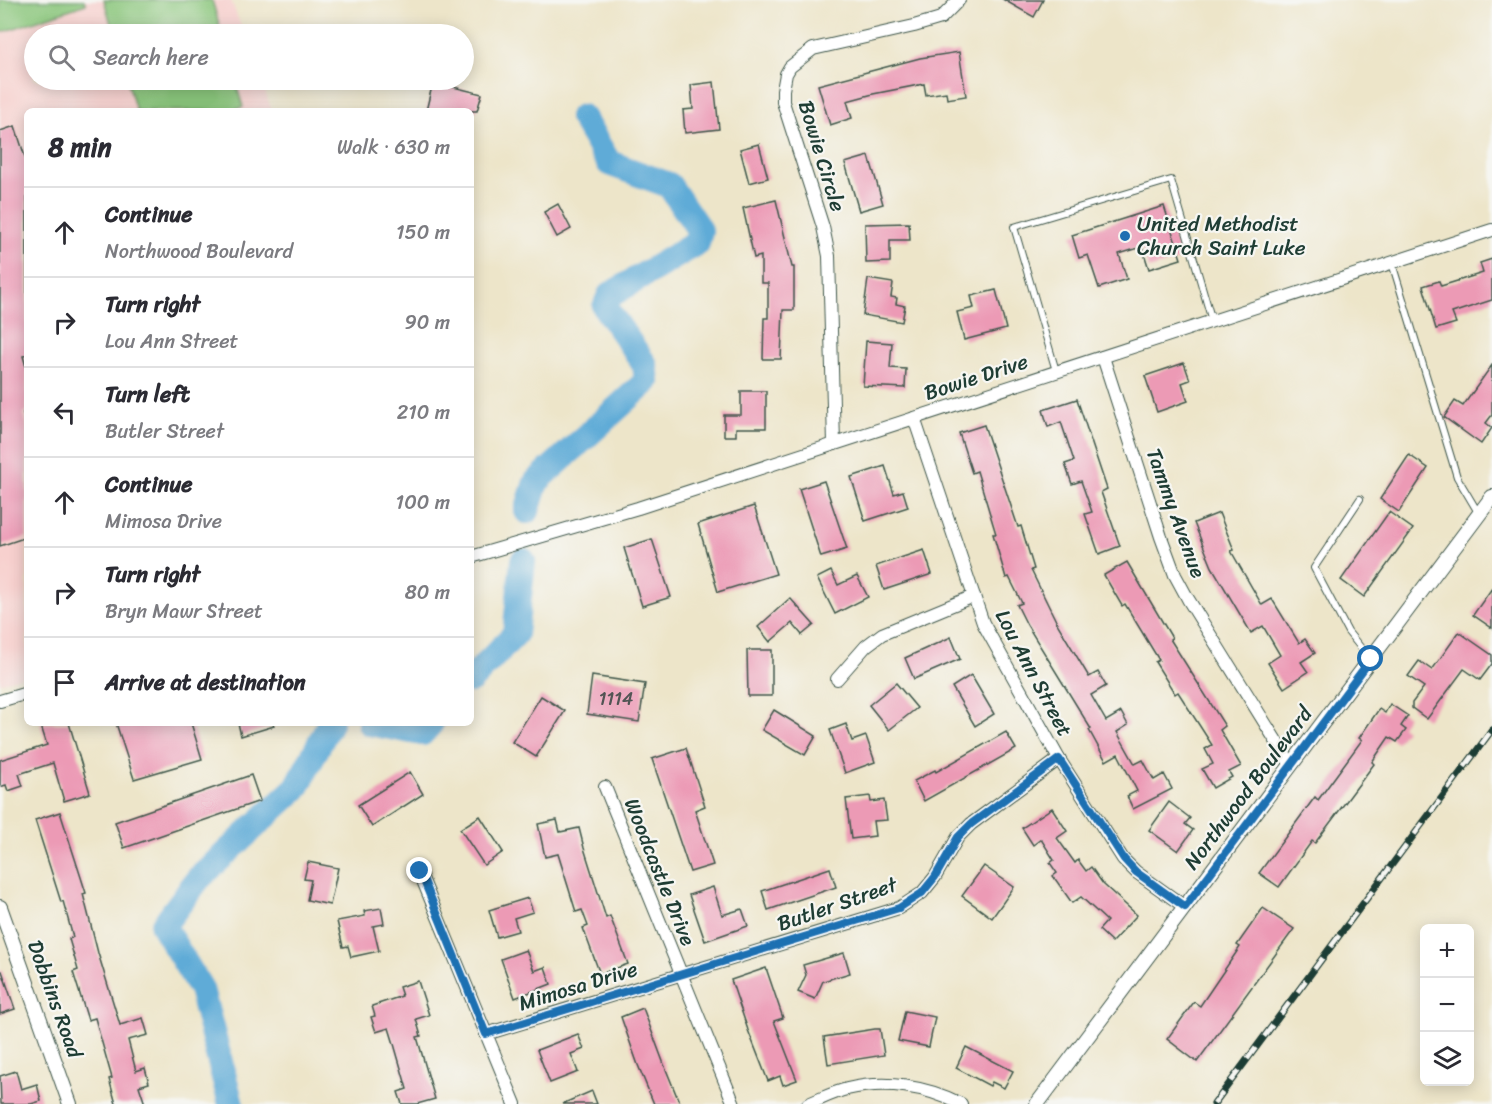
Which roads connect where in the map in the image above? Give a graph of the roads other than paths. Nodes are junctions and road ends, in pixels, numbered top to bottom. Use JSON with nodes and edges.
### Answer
{"nodes":[{"id":1,"x":959,"y":0,"type":"edge"},
{"id":2,"x":1492,"y":230,"type":"edge"},
{"id":3,"x":1392,"y":263,"type":"junction"},
{"id":4,"x":1212,"y":321,"type":"junction"},
{"id":5,"x":1102,"y":357,"type":"junction"},
{"id":6,"x":1056,"y":371,"type":"junction"},
{"id":7,"x":914,"y":418,"type":"junction"},
{"id":8,"x":834,"y":444,"type":"junction"},
{"id":9,"x":1492,"y":497,"type":"edge"},
{"id":10,"x":1360,"y":499,"type":"dead end"},
{"id":11,"x":1479,"y":514,"type":"junction"},
{"id":12,"x":474,"y":556,"type":"edge"},
{"id":13,"x":974,"y":596,"type":"junction"},
{"id":14,"x":1371,"y":659,"type":"junction"},
{"id":15,"x":837,"y":679,"type":"dead end"},
{"id":16,"x":24,"y":694,"type":"edge"},
{"id":17,"x":0,"y":701,"type":"edge"},
{"id":18,"x":1059,"y":759,"type":"junction"},
{"id":19,"x":1291,"y":765,"type":"junction"},
{"id":20,"x":604,"y":788,"type":"dead end"},
{"id":21,"x":420,"y":871,"type":"dead end"},
{"id":22,"x":0,"y":907,"type":"edge"},
{"id":23,"x":1185,"y":907,"type":"junction"},
{"id":24,"x":6,"y":940,"type":"edge"},
{"id":25,"x":680,"y":975,"type":"junction"},
{"id":26,"x":486,"y":1034,"type":"junction"},
{"id":27,"x":70,"y":1104,"type":"edge"},
{"id":28,"x":514,"y":1104,"type":"edge"},
{"id":29,"x":735,"y":1104,"type":"edge"},
{"id":30,"x":808,"y":1104,"type":"edge"},
{"id":31,"x":961,"y":1104,"type":"edge"},
{"id":32,"x":1037,"y":1104,"type":"edge"}],
"edges":[{"from":1,"to":8,"type":"street","name":"Bowie Circle"},
{"from":2,"to":3,"type":"street","name":"Bowie Drive"},
{"from":3,"to":4,"type":"street","name":"Bowie Drive"},
{"from":3,"to":11,"type":"lane"},
{"from":4,"to":5,"type":"street","name":"Bowie Drive"},
{"from":4,"to":6,"type":"lane"},
{"from":5,"to":6,"type":"street","name":"Bowie Drive"},
{"from":5,"to":19,"type":"street","name":"Tammy Avenue"},
{"from":6,"to":7,"type":"street","name":"Bowie Drive"},
{"from":7,"to":8,"type":"street","name":"Bowie Drive"},
{"from":7,"to":13,"type":"street","name":"Lou Ann Street"},
{"from":8,"to":12,"type":"street","name":"Bowie Drive"},
{"from":9,"to":11,"type":"street","name":"Northwood Boulevard"},
{"from":10,"to":14,"type":"lane"},
{"from":11,"to":14,"type":"street","name":"Northwood Boulevard"},
{"from":13,"to":15,"type":"street"},
{"from":13,"to":18,"type":"street","name":"Lou Ann Street"},
{"from":14,"to":19,"type":"street","name":"Northwood Boulevard"},
{"from":16,"to":17,"type":"street"},
{"from":18,"to":23,"type":"street","name":"Lou Ann Street"},
{"from":18,"to":25,"type":"street","name":"Butler Street"},
{"from":19,"to":23,"type":"street","name":"Northwood Boulevard"},
{"from":20,"to":25,"type":"street","name":"Woodcastle Drive"},
{"from":21,"to":26,"type":"street"},
{"from":22,"to":24,"type":"street","name":"Dobbins Road"},
{"from":23,"to":32,"type":"street","name":"Northwood Boulevard"},
{"from":24,"to":27,"type":"street","name":"Dobbins Road"},
{"from":25,"to":26,"type":"street","name":"Mimosa Drive"},
{"from":25,"to":29,"type":"street","name":"Woodcastle Drive"},
{"from":26,"to":28,"type":"street"},
{"from":30,"to":31,"type":"street"}]}
